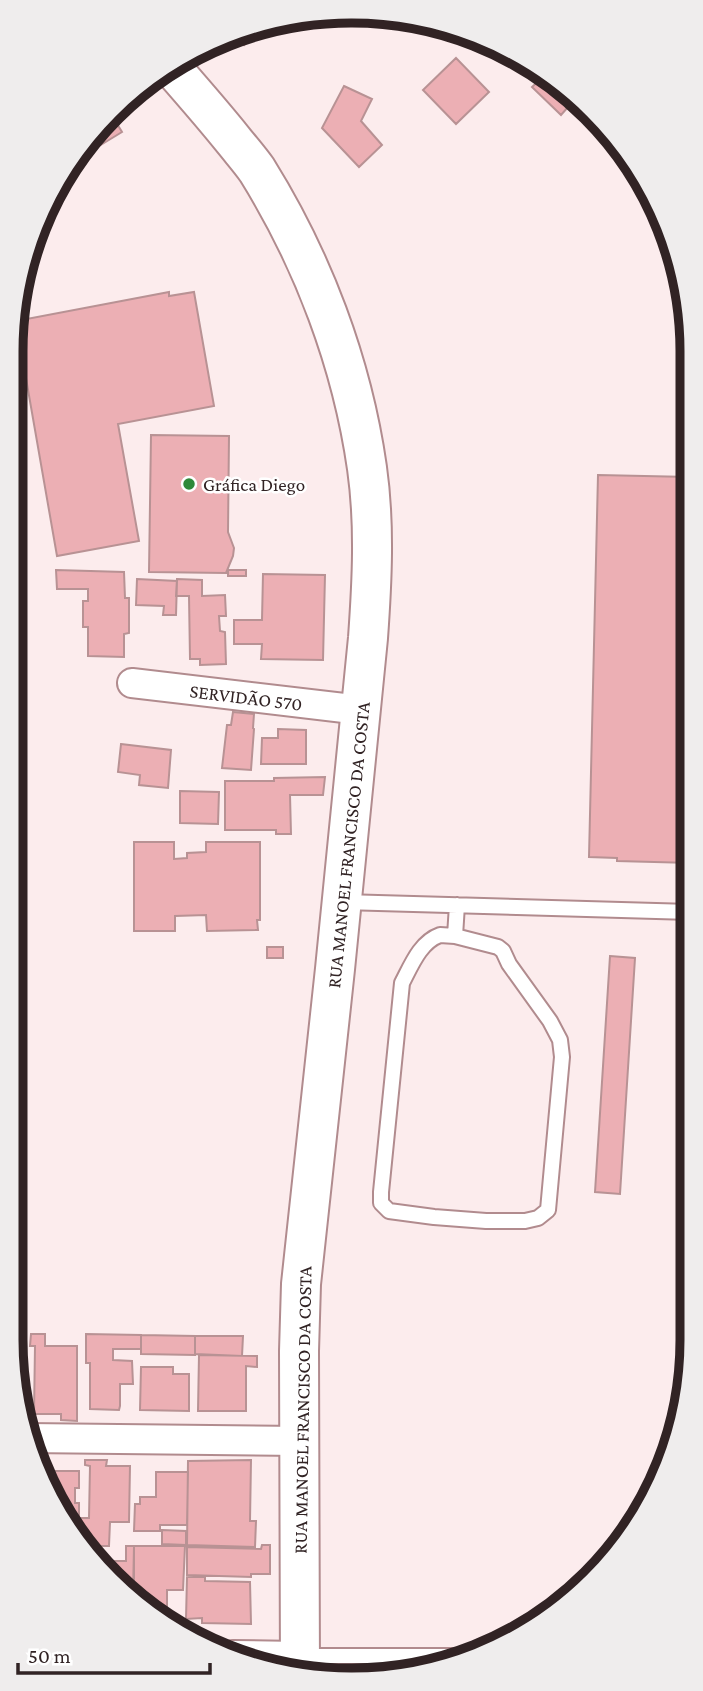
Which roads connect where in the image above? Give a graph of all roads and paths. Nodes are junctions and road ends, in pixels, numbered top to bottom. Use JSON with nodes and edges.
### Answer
{"nodes":[{"id":1,"x":177,"y":73,"type":"edge"},
{"id":2,"x":132,"y":683,"type":"dead end"},
{"id":3,"x":361,"y":710,"type":"junction"},
{"id":4,"x":342,"y":902,"type":"junction"},
{"id":5,"x":457,"y":905,"type":"junction"},
{"id":6,"x":680,"y":912,"type":"edge"},
{"id":7,"x":455,"y":936,"type":"junction"},
{"id":8,"x":38,"y":1438,"type":"edge"},
{"id":9,"x":300,"y":1441,"type":"junction"},
{"id":10,"x":436,"y":1657,"type":"edge"},
{"id":11,"x":300,"y":1664,"type":"edge"},
{"id":12,"x":306,"y":1665,"type":"edge"}],
"edges":[{"from":1,"to":3,"type":"main road","name":"RUA MANOEL FRANCISCO DA COSTA"},
{"from":2,"to":3,"type":"street","name":"SERVIDÃO 570"},
{"from":3,"to":4,"type":"main road","name":"RUA MANOEL FRANCISCO DA COSTA"},
{"from":4,"to":5,"type":"lane"},
{"from":4,"to":9,"type":"main road","name":"RUA MANOEL FRANCISCO DA COSTA"},
{"from":5,"to":6,"type":"lane"},
{"from":5,"to":7,"type":"lane"},
{"from":7,"to":7,"type":"lane"},
{"from":8,"to":9,"type":"street"},
{"from":9,"to":11,"type":"main road","name":"RUA MANOEL FRANCISCO DA COSTA"},
{"from":10,"to":12,"type":"lane"}]}
